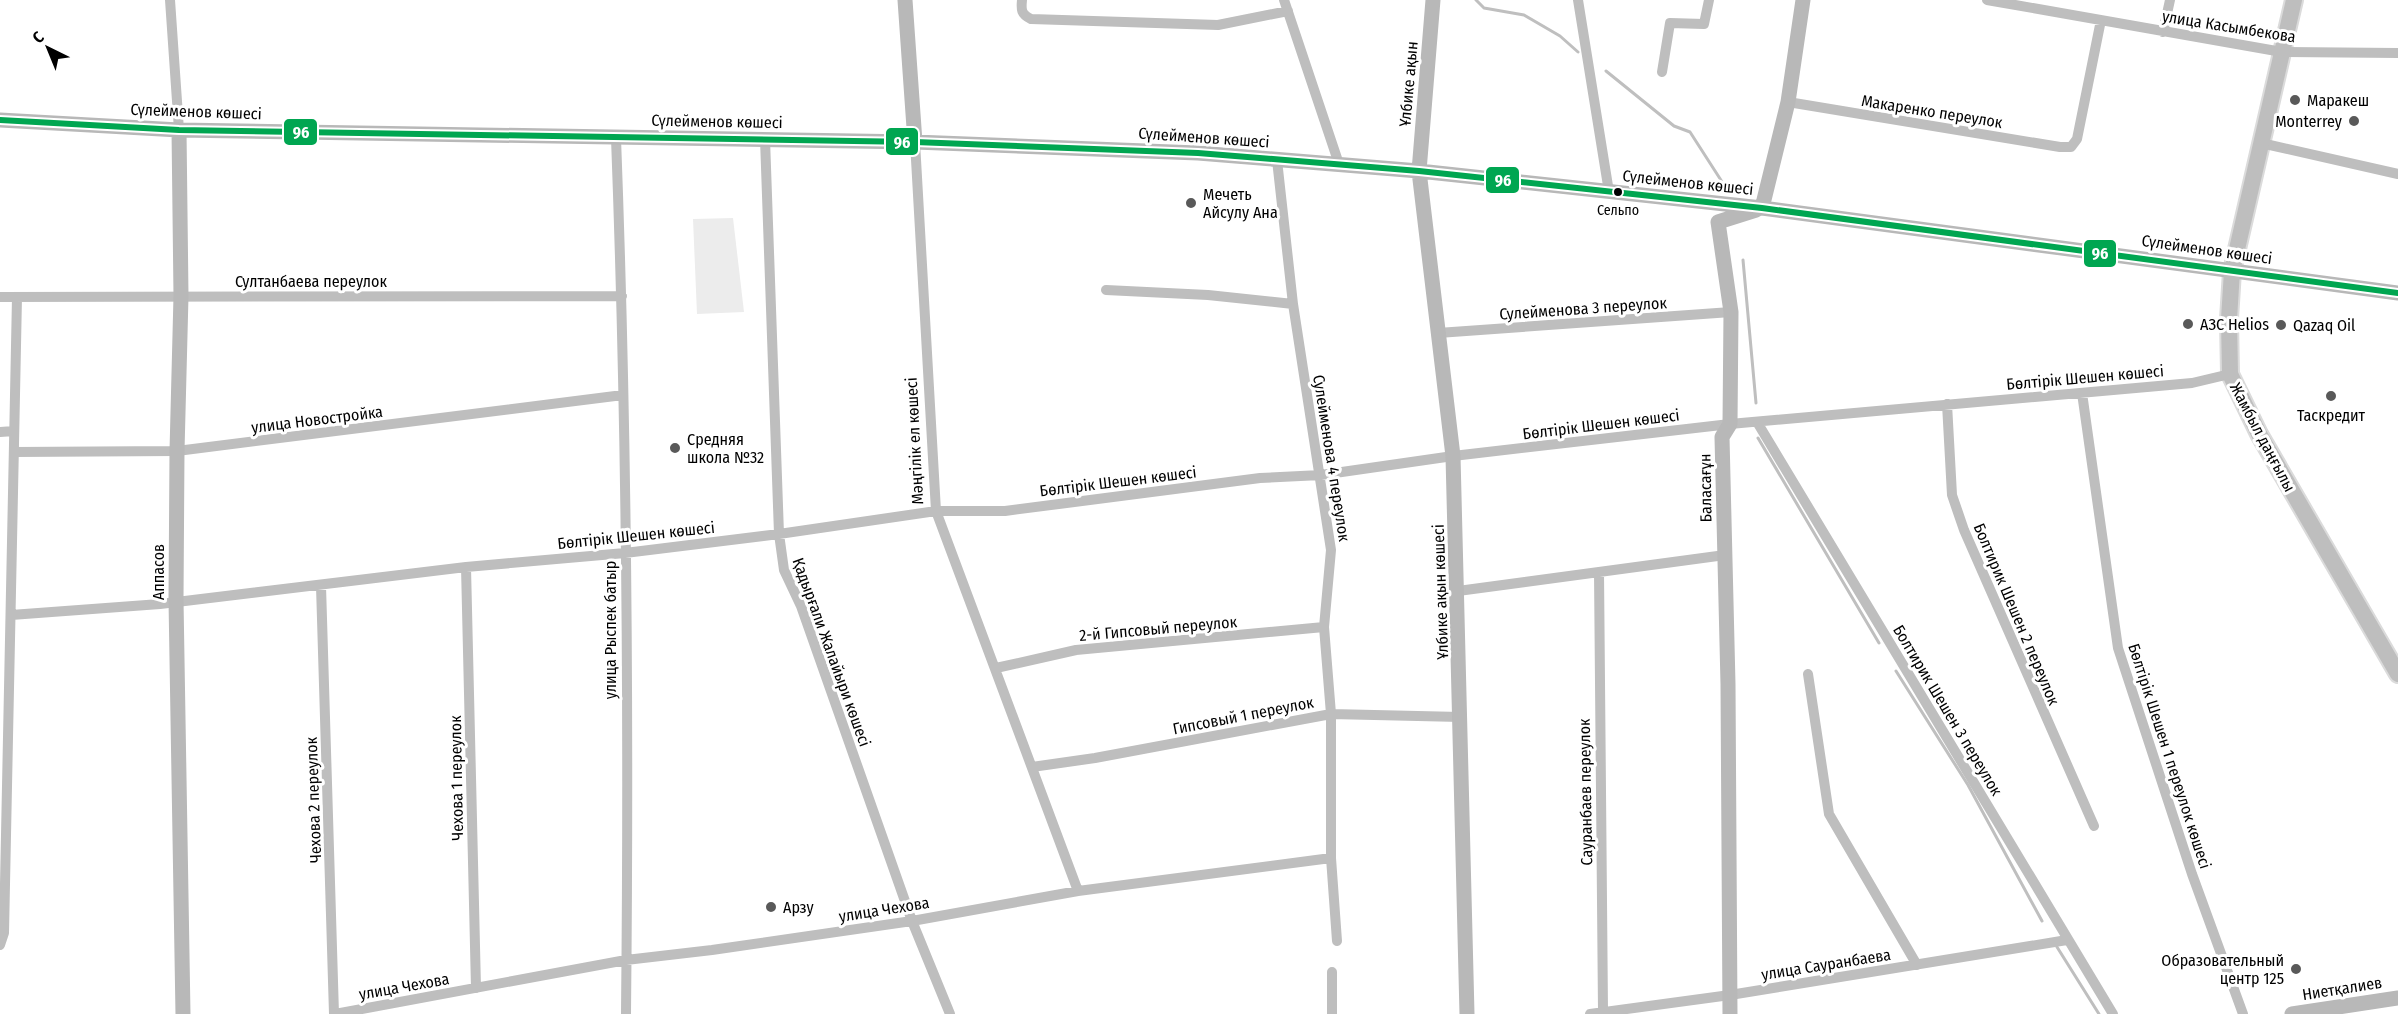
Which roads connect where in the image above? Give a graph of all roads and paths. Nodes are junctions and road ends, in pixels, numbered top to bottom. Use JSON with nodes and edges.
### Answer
{"nodes":[{"id":1,"x":170,"y":0,"type":"edge"},
{"id":2,"x":905,"y":0,"type":"edge"},
{"id":3,"x":1022,"y":0,"type":"edge"},
{"id":4,"x":1284,"y":0,"type":"edge"},
{"id":5,"x":1433,"y":0,"type":"edge"},
{"id":6,"x":1578,"y":0,"type":"edge"},
{"id":7,"x":1709,"y":0,"type":"edge"},
{"id":8,"x":1803,"y":0,"type":"edge"},
{"id":9,"x":1987,"y":0,"type":"edge"},
{"id":10,"x":2170,"y":0,"type":"edge"},
{"id":11,"x":2295,"y":0,"type":"edge"},
{"id":12,"x":2027,"y":4,"type":"edge"},
{"id":13,"x":1288,"y":12,"type":"junction"},
{"id":14,"x":2101,"y":20,"type":"junction"},
{"id":15,"x":2163,"y":32,"type":"junction"},
{"id":16,"x":2282,"y":52,"type":"junction"},
{"id":17,"x":2398,"y":53,"type":"edge"},
{"id":18,"x":1662,"y":72,"type":"dead end"},
{"id":19,"x":1788,"y":102,"type":"junction"},
{"id":20,"x":0,"y":120,"type":"edge"},
{"id":21,"x":179,"y":130,"type":"junction"},
{"id":22,"x":616,"y":138,"type":"junction"},
{"id":23,"x":765,"y":139,"type":"junction"},
{"id":24,"x":915,"y":142,"type":"junction"},
{"id":25,"x":2261,"y":143,"type":"junction"},
{"id":26,"x":1277,"y":160,"type":"junction"},
{"id":27,"x":1339,"y":164,"type":"junction"},
{"id":28,"x":1419,"y":171,"type":"junction"},
{"id":29,"x":2398,"y":174,"type":"edge"},
{"id":30,"x":1609,"y":192,"type":"junction"},
{"id":31,"x":1762,"y":208,"type":"junction"},
{"id":32,"x":2232,"y":271,"type":"junction"},
{"id":33,"x":1106,"y":290,"type":"dead end"},
{"id":34,"x":2398,"y":293,"type":"edge"},
{"id":35,"x":181,"y":296,"type":"junction"},
{"id":36,"x":622,"y":296,"type":"junction"},
{"id":37,"x":0,"y":297,"type":"edge"},
{"id":38,"x":17,"y":297,"type":"junction"},
{"id":39,"x":1293,"y":304,"type":"junction"},
{"id":40,"x":1731,"y":312,"type":"junction"},
{"id":41,"x":1438,"y":333,"type":"junction"},
{"id":42,"x":2230,"y":374,"type":"junction"},
{"id":43,"x":2082,"y":393,"type":"junction"},
{"id":44,"x":623,"y":395,"type":"junction"},
{"id":45,"x":1947,"y":404,"type":"junction"},
{"id":46,"x":1757,"y":422,"type":"junction"},
{"id":47,"x":1730,"y":424,"type":"junction"},
{"id":48,"x":14,"y":431,"type":"junction"},
{"id":49,"x":0,"y":432,"type":"edge"},
{"id":50,"x":177,"y":451,"type":"junction"},
{"id":51,"x":14,"y":452,"type":"junction"},
{"id":52,"x":1453,"y":456,"type":"junction"},
{"id":53,"x":1321,"y":475,"type":"junction"},
{"id":54,"x":936,"y":511,"type":"junction"},
{"id":55,"x":779,"y":534,"type":"junction"},
{"id":56,"x":625,"y":553,"type":"junction"},
{"id":57,"x":1725,"y":555,"type":"junction"},
{"id":58,"x":466,"y":567,"type":"junction"},
{"id":59,"x":1599,"y":572,"type":"junction"},
{"id":60,"x":321,"y":586,"type":"junction"},
{"id":61,"x":1458,"y":591,"type":"junction"},
{"id":62,"x":176,"y":600,"type":"junction"},
{"id":63,"x":11,"y":615,"type":"junction"},
{"id":64,"x":1324,"y":627,"type":"junction"},
{"id":65,"x":996,"y":668,"type":"junction"},
{"id":66,"x":1808,"y":674,"type":"dead end"},
{"id":67,"x":2398,"y":674,"type":"edge"},
{"id":68,"x":1331,"y":714,"type":"junction"},
{"id":69,"x":1461,"y":717,"type":"junction"},
{"id":70,"x":4,"y":764,"type":"edge"},
{"id":71,"x":1032,"y":767,"type":"junction"},
{"id":72,"x":2094,"y":826,"type":"dead end"},
{"id":73,"x":1331,"y":858,"type":"junction"},
{"id":74,"x":1078,"y":891,"type":"junction"},
{"id":75,"x":912,"y":921,"type":"junction"},
{"id":76,"x":2067,"y":940,"type":"junction"},
{"id":77,"x":1337,"y":941,"type":"dead end"},
{"id":78,"x":0,"y":945,"type":"edge"},
{"id":79,"x":626,"y":960,"type":"junction"},
{"id":80,"x":1917,"y":965,"type":"junction"},
{"id":81,"x":1332,"y":972,"type":"dead end"},
{"id":82,"x":476,"y":988,"type":"junction"},
{"id":83,"x":1730,"y":995,"type":"junction"},
{"id":84,"x":2398,"y":998,"type":"edge"},
{"id":85,"x":1603,"y":1011,"type":"junction"},
{"id":86,"x":183,"y":1014,"type":"edge"},
{"id":87,"x":335,"y":1014,"type":"edge"},
{"id":88,"x":626,"y":1014,"type":"edge"},
{"id":89,"x":950,"y":1014,"type":"edge"},
{"id":90,"x":1332,"y":1014,"type":"edge"},
{"id":91,"x":1467,"y":1014,"type":"edge"},
{"id":92,"x":1590,"y":1014,"type":"edge"},
{"id":93,"x":1730,"y":1014,"type":"edge"},
{"id":94,"x":2113,"y":1014,"type":"edge"},
{"id":95,"x":2243,"y":1014,"type":"edge"},
{"id":96,"x":2292,"y":1014,"type":"edge"}],
"edges":[{"from":1,"to":21,"type":"street"},
{"from":2,"to":24,"type":"main road","name":"Мәңгілік ел көшесі"},
{"from":3,"to":13,"type":"street"},
{"from":4,"to":13,"type":"street"},
{"from":5,"to":28,"type":"main road","name":"Ұлбике ақын"},
{"from":6,"to":30,"type":"street"},
{"from":7,"to":18,"type":"street"},
{"from":8,"to":19,"type":"main road"},
{"from":9,"to":12,"type":"street","name":"улица Касымбекова"},
{"from":10,"to":15,"type":"street"},
{"from":11,"to":16,"type":"main road","name":"Жамбыл даңғылы"},
{"from":12,"to":14,"type":"street","name":"улица Касымбекова"},
{"from":13,"to":27,"type":"street"},
{"from":14,"to":15,"type":"street","name":"улица Касымбекова"},
{"from":14,"to":19,"type":"street","name":"Макаренко переулок"},
{"from":15,"to":16,"type":"street","name":"улица Касымбекова"},
{"from":16,"to":17,"type":"street","name":"улица Касымбекова"},
{"from":16,"to":25,"type":"main road","name":"Жамбыл даңғылы"},
{"from":19,"to":31,"type":"main road"},
{"from":20,"to":21,"type":"main road","name":"Сүлейменов көшесі"},
{"from":21,"to":22,"type":"main road","name":"Сүлейменов көшесі"},
{"from":21,"to":35,"type":"main road","name":"Аппасов"},
{"from":22,"to":23,"type":"main road","name":"Сүлейменов көшесі"},
{"from":22,"to":36,"type":"street","name":"улица Рыспек батыр"},
{"from":23,"to":24,"type":"main road","name":"Сүлейменов көшесі"},
{"from":23,"to":55,"type":"street","name":"Қадырғали Жалайыри көшесі"},
{"from":24,"to":26,"type":"main road","name":"Сүлейменов көшесі"},
{"from":24,"to":54,"type":"street","name":"Мәңгілік ел көшесі"},
{"from":25,"to":29,"type":"street"},
{"from":25,"to":32,"type":"main road","name":"Жамбыл даңғылы"},
{"from":26,"to":27,"type":"main road","name":"Сүлейменов көшесі"},
{"from":26,"to":39,"type":"street","name":"Сулейменова 4 переулок"},
{"from":27,"to":28,"type":"main road","name":"Сүлейменов көшесі"},
{"from":28,"to":30,"type":"main road","name":"Сүлейменов көшесі"},
{"from":28,"to":41,"type":"main road","name":"Ұлбике ақын көшесі"},
{"from":30,"to":31,"type":"main road","name":"Сүлейменов көшесі"},
{"from":31,"to":32,"type":"main road","name":"Сүлейменов көшесі"},
{"from":31,"to":40,"type":"main road","name":"Баласағұн"},
{"from":32,"to":34,"type":"main road","name":"Сүлейменов көшесі"},
{"from":32,"to":42,"type":"main road","name":"Жамбыл даңғылы"},
{"from":33,"to":39,"type":"street"},
{"from":35,"to":36,"type":"street","name":"Султанбаева переулок"},
{"from":35,"to":38,"type":"street","name":"Султанбаева переулок"},
{"from":35,"to":50,"type":"main road","name":"Аппасов"},
{"from":36,"to":44,"type":"street","name":"улица Рыспек батыр"},
{"from":37,"to":38,"type":"street","name":"Султанбаева переулок"},
{"from":38,"to":48,"type":"street"},
{"from":39,"to":53,"type":"street","name":"Сулейменова 4 переулок"},
{"from":40,"to":41,"type":"street","name":"Сулейменова 3 переулок"},
{"from":40,"to":47,"type":"main road","name":"Баласағұн"},
{"from":41,"to":52,"type":"main road","name":"Ұлбике ақын көшесі"},
{"from":42,"to":43,"type":"street","name":"Бөлтірік Шешен көшесі"},
{"from":42,"to":67,"type":"main road","name":"Жамбыл даңғылы"},
{"from":43,"to":45,"type":"street","name":"Бөлтірік Шешен көшесі"},
{"from":43,"to":95,"type":"street","name":"Бөлтірік Шешен 1 переулок көшесі"},
{"from":44,"to":50,"type":"street","name":"улица Новостройка"},
{"from":44,"to":56,"type":"street","name":"улица Рыспек батыр"},
{"from":45,"to":46,"type":"street","name":"Бөлтірік Шешен көшесі"},
{"from":45,"to":72,"type":"street","name":"Болтирик Шешен 2 переулок"},
{"from":46,"to":47,"type":"street","name":"Бөлтірік Шешен көшесі"},
{"from":46,"to":76,"type":"street","name":"Болтирик Шешен 3 переулок"},
{"from":47,"to":52,"type":"street","name":"Бөлтірік Шешен көшесі"},
{"from":47,"to":57,"type":"main road","name":"Баласағұн"},
{"from":48,"to":49,"type":"street"},
{"from":48,"to":51,"type":"street"},
{"from":50,"to":51,"type":"street","name":"улица Новостройка"},
{"from":50,"to":62,"type":"main road","name":"Аппасов"},
{"from":51,"to":63,"type":"street"},
{"from":52,"to":53,"type":"street","name":"Бөлтірік Шешен көшесі"},
{"from":52,"to":61,"type":"main road","name":"Ұлбике ақын көшесі"},
{"from":53,"to":54,"type":"street","name":"Бөлтірік Шешен көшесі"},
{"from":53,"to":64,"type":"street","name":"Сулейменова 4 переулок"},
{"from":54,"to":55,"type":"street","name":"Бөлтірік Шешен көшесі"},
{"from":54,"to":65,"type":"street","name":"Мәңгілік ел көшесі"},
{"from":55,"to":56,"type":"street","name":"Бөлтірік Шешен көшесі"},
{"from":55,"to":75,"type":"street","name":"Қадырғали Жалайыри көшесі"},
{"from":56,"to":58,"type":"street","name":"Бөлтірік Шешен көшесі"},
{"from":56,"to":79,"type":"street","name":"улица Рыспек батыр"},
{"from":57,"to":59,"type":"street"},
{"from":57,"to":83,"type":"main road","name":"Баласағұн"},
{"from":58,"to":60,"type":"street","name":"Бөлтірік Шешен көшесі"},
{"from":58,"to":82,"type":"street","name":"Чехова 1 переулок"},
{"from":59,"to":61,"type":"street"},
{"from":59,"to":85,"type":"street","name":"Сауранбаев переулок"},
{"from":60,"to":62,"type":"street","name":"Бөлтірік Шешен көшесі"},
{"from":60,"to":87,"type":"street","name":"Чехова 2 переулок"},
{"from":61,"to":69,"type":"main road","name":"Ұлбике ақын көшесі"},
{"from":62,"to":63,"type":"street","name":"Бөлтірік Шешен көшесі"},
{"from":62,"to":86,"type":"main road","name":"Аппасов"},
{"from":63,"to":70,"type":"street"},
{"from":64,"to":65,"type":"street","name":"2-й Гипсовый переулок"},
{"from":64,"to":68,"type":"street","name":"Сулейменова 4 переулок"},
{"from":65,"to":71,"type":"street","name":"Мәңгілік ел көшесі"},
{"from":66,"to":80,"type":"street"},
{"from":68,"to":69,"type":"street","name":"Гипсовый 1 переулок"},
{"from":68,"to":71,"type":"street","name":"Гипсовый 1 переулок"},
{"from":68,"to":73,"type":"street","name":"Сулейменова 4 переулок"},
{"from":69,"to":91,"type":"main road","name":"Ұлбике ақын көшесі"},
{"from":70,"to":78,"type":"street"},
{"from":71,"to":74,"type":"street","name":"Мәңгілік ел көшесі"},
{"from":73,"to":74,"type":"street","name":"улица Чехова"},
{"from":73,"to":77,"type":"street","name":"Сулейменова 4 переулок"},
{"from":74,"to":75,"type":"street","name":"улица Чехова"},
{"from":75,"to":79,"type":"street","name":"улица Чехова"},
{"from":75,"to":89,"type":"street","name":"Қадырғали Жалайыри көшесі"},
{"from":76,"to":80,"type":"street","name":"улица Сауранбаева"},
{"from":76,"to":94,"type":"street","name":"Болтирик Шешен 3 переулок"},
{"from":79,"to":82,"type":"street","name":"улица Чехова"},
{"from":79,"to":88,"type":"street","name":"улица Рыспек батыр"},
{"from":80,"to":83,"type":"street","name":"улица Сауранбаева"},
{"from":81,"to":90,"type":"street"},
{"from":82,"to":87,"type":"street","name":"улица Чехова"},
{"from":83,"to":85,"type":"street","name":"улица Сауранбаева"},
{"from":83,"to":93,"type":"main road","name":"Баласағұн"},
{"from":84,"to":96,"type":"main road","name":"Ниетқалиев"},
{"from":85,"to":92,"type":"street","name":"улица Сауранбаева"}]}
